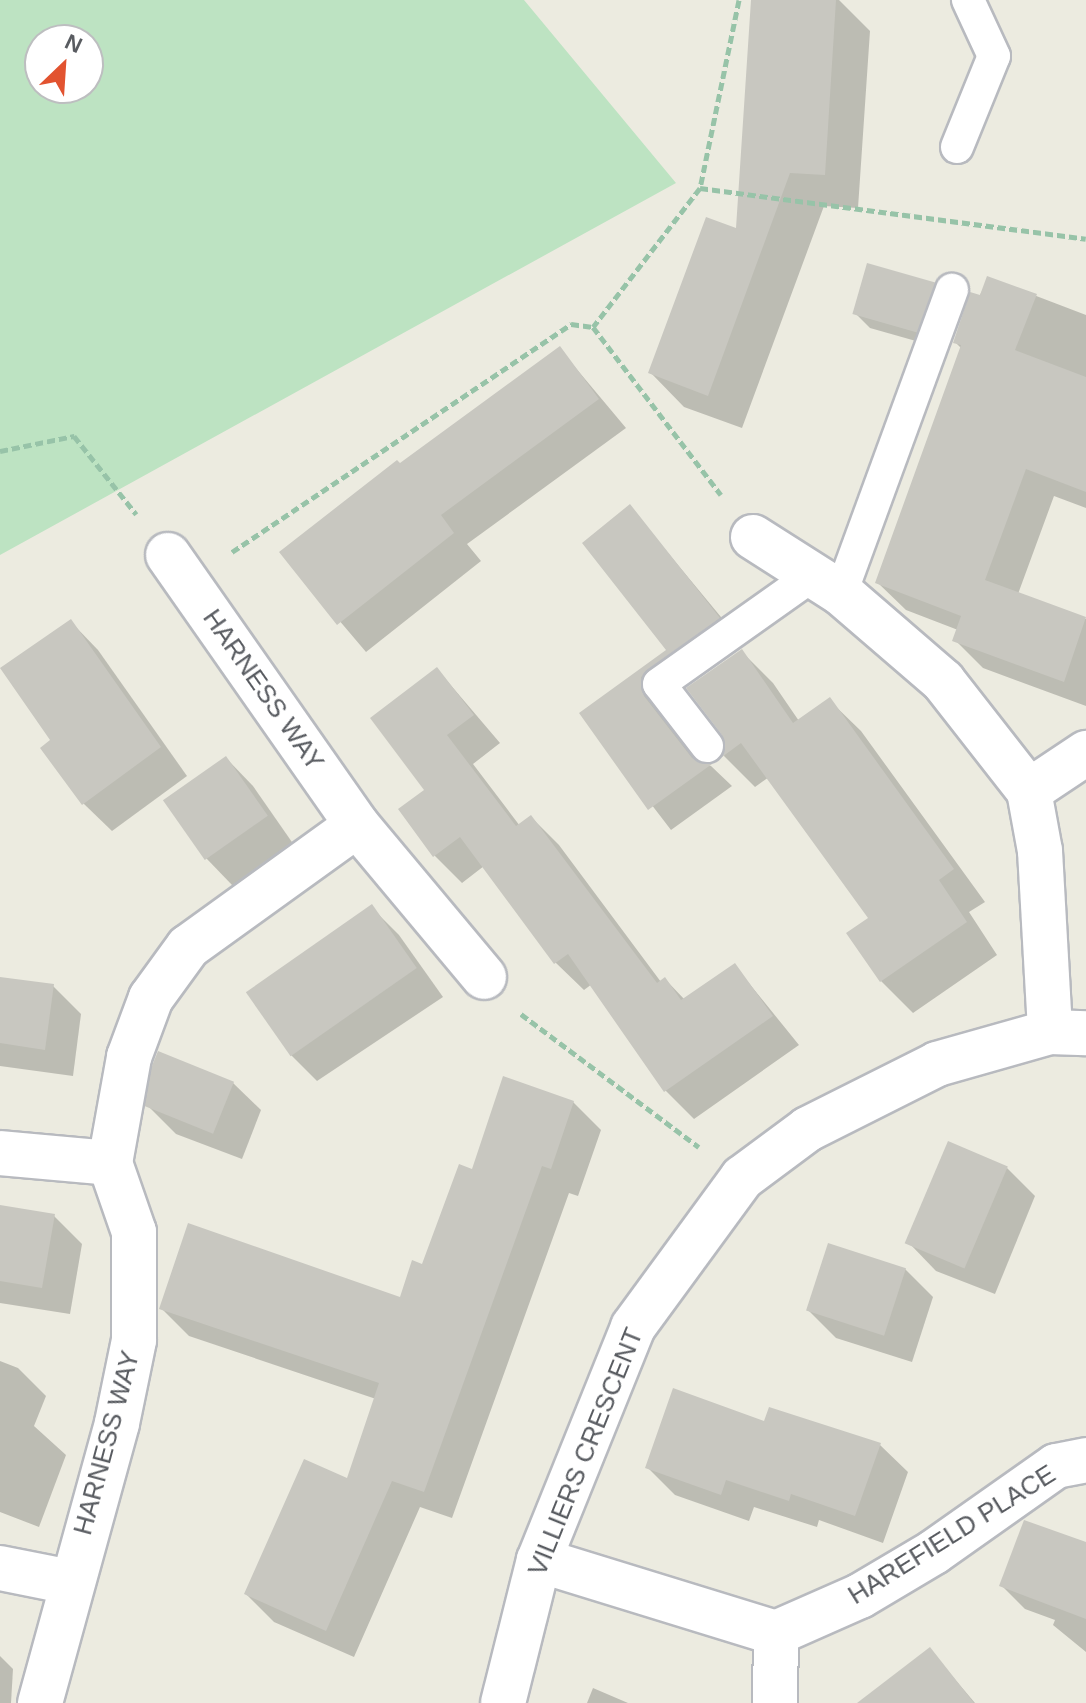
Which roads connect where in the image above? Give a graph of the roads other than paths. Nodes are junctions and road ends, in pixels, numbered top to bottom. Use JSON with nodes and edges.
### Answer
{"nodes":[{"id":1,"x":968,"y":0,"type":"edge"},
{"id":2,"x":957,"y":147,"type":"dead end"},
{"id":3,"x":952,"y":290,"type":"dead end"},
{"id":4,"x":753,"y":537,"type":"road end"},
{"id":5,"x":178,"y":569,"type":"road end"},
{"id":6,"x":827,"y":584,"type":"junction"},
{"id":7,"x":707,"y":746,"type":"dead end"},
{"id":8,"x":1086,"y":753,"type":"edge"},
{"id":9,"x":1029,"y":791,"type":"junction"},
{"id":10,"x":357,"y":825,"type":"junction"},
{"id":11,"x":484,"y":977,"type":"road end"},
{"id":12,"x":1068,"y":1032,"type":"edge"},
{"id":13,"x":0,"y":1153,"type":"edge"},
{"id":14,"x":110,"y":1163,"type":"junction"},
{"id":15,"x":1086,"y":1460,"type":"edge"},
{"id":16,"x":539,"y":1560,"type":"junction"},
{"id":17,"x":0,"y":1568,"type":"edge"},
{"id":18,"x":70,"y":1582,"type":"junction"},
{"id":19,"x":776,"y":1633,"type":"junction"},
{"id":20,"x":40,"y":1703,"type":"edge"},
{"id":21,"x":503,"y":1703,"type":"edge"},
{"id":22,"x":775,"y":1703,"type":"edge"}],
"edges":[{"from":1,"to":2,"type":"lane"},
{"from":3,"to":6,"type":"lane"},
{"from":4,"to":6,"type":"street"},
{"from":5,"to":10,"type":"street","name":"HARNESS WAY"},
{"from":6,"to":7,"type":"lane"},
{"from":6,"to":9,"type":"street"},
{"from":8,"to":9,"type":"street"},
{"from":9,"to":12,"type":"street"},
{"from":10,"to":11,"type":"street","name":"HARNESS WAY"},
{"from":10,"to":14,"type":"street","name":"HARNESS WAY"},
{"from":12,"to":16,"type":"street","name":"VILLIERS CRESCENT"},
{"from":13,"to":14,"type":"street"},
{"from":14,"to":18,"type":"street","name":"HARNESS WAY"},
{"from":15,"to":19,"type":"street","name":"HAREFIELD PLACE"},
{"from":16,"to":19,"type":"street"},
{"from":16,"to":21,"type":"street","name":"VILLIERS CRESCENT"},
{"from":17,"to":18,"type":"street"},
{"from":18,"to":20,"type":"street","name":"HARNESS WAY"},
{"from":19,"to":22,"type":"street"}]}
